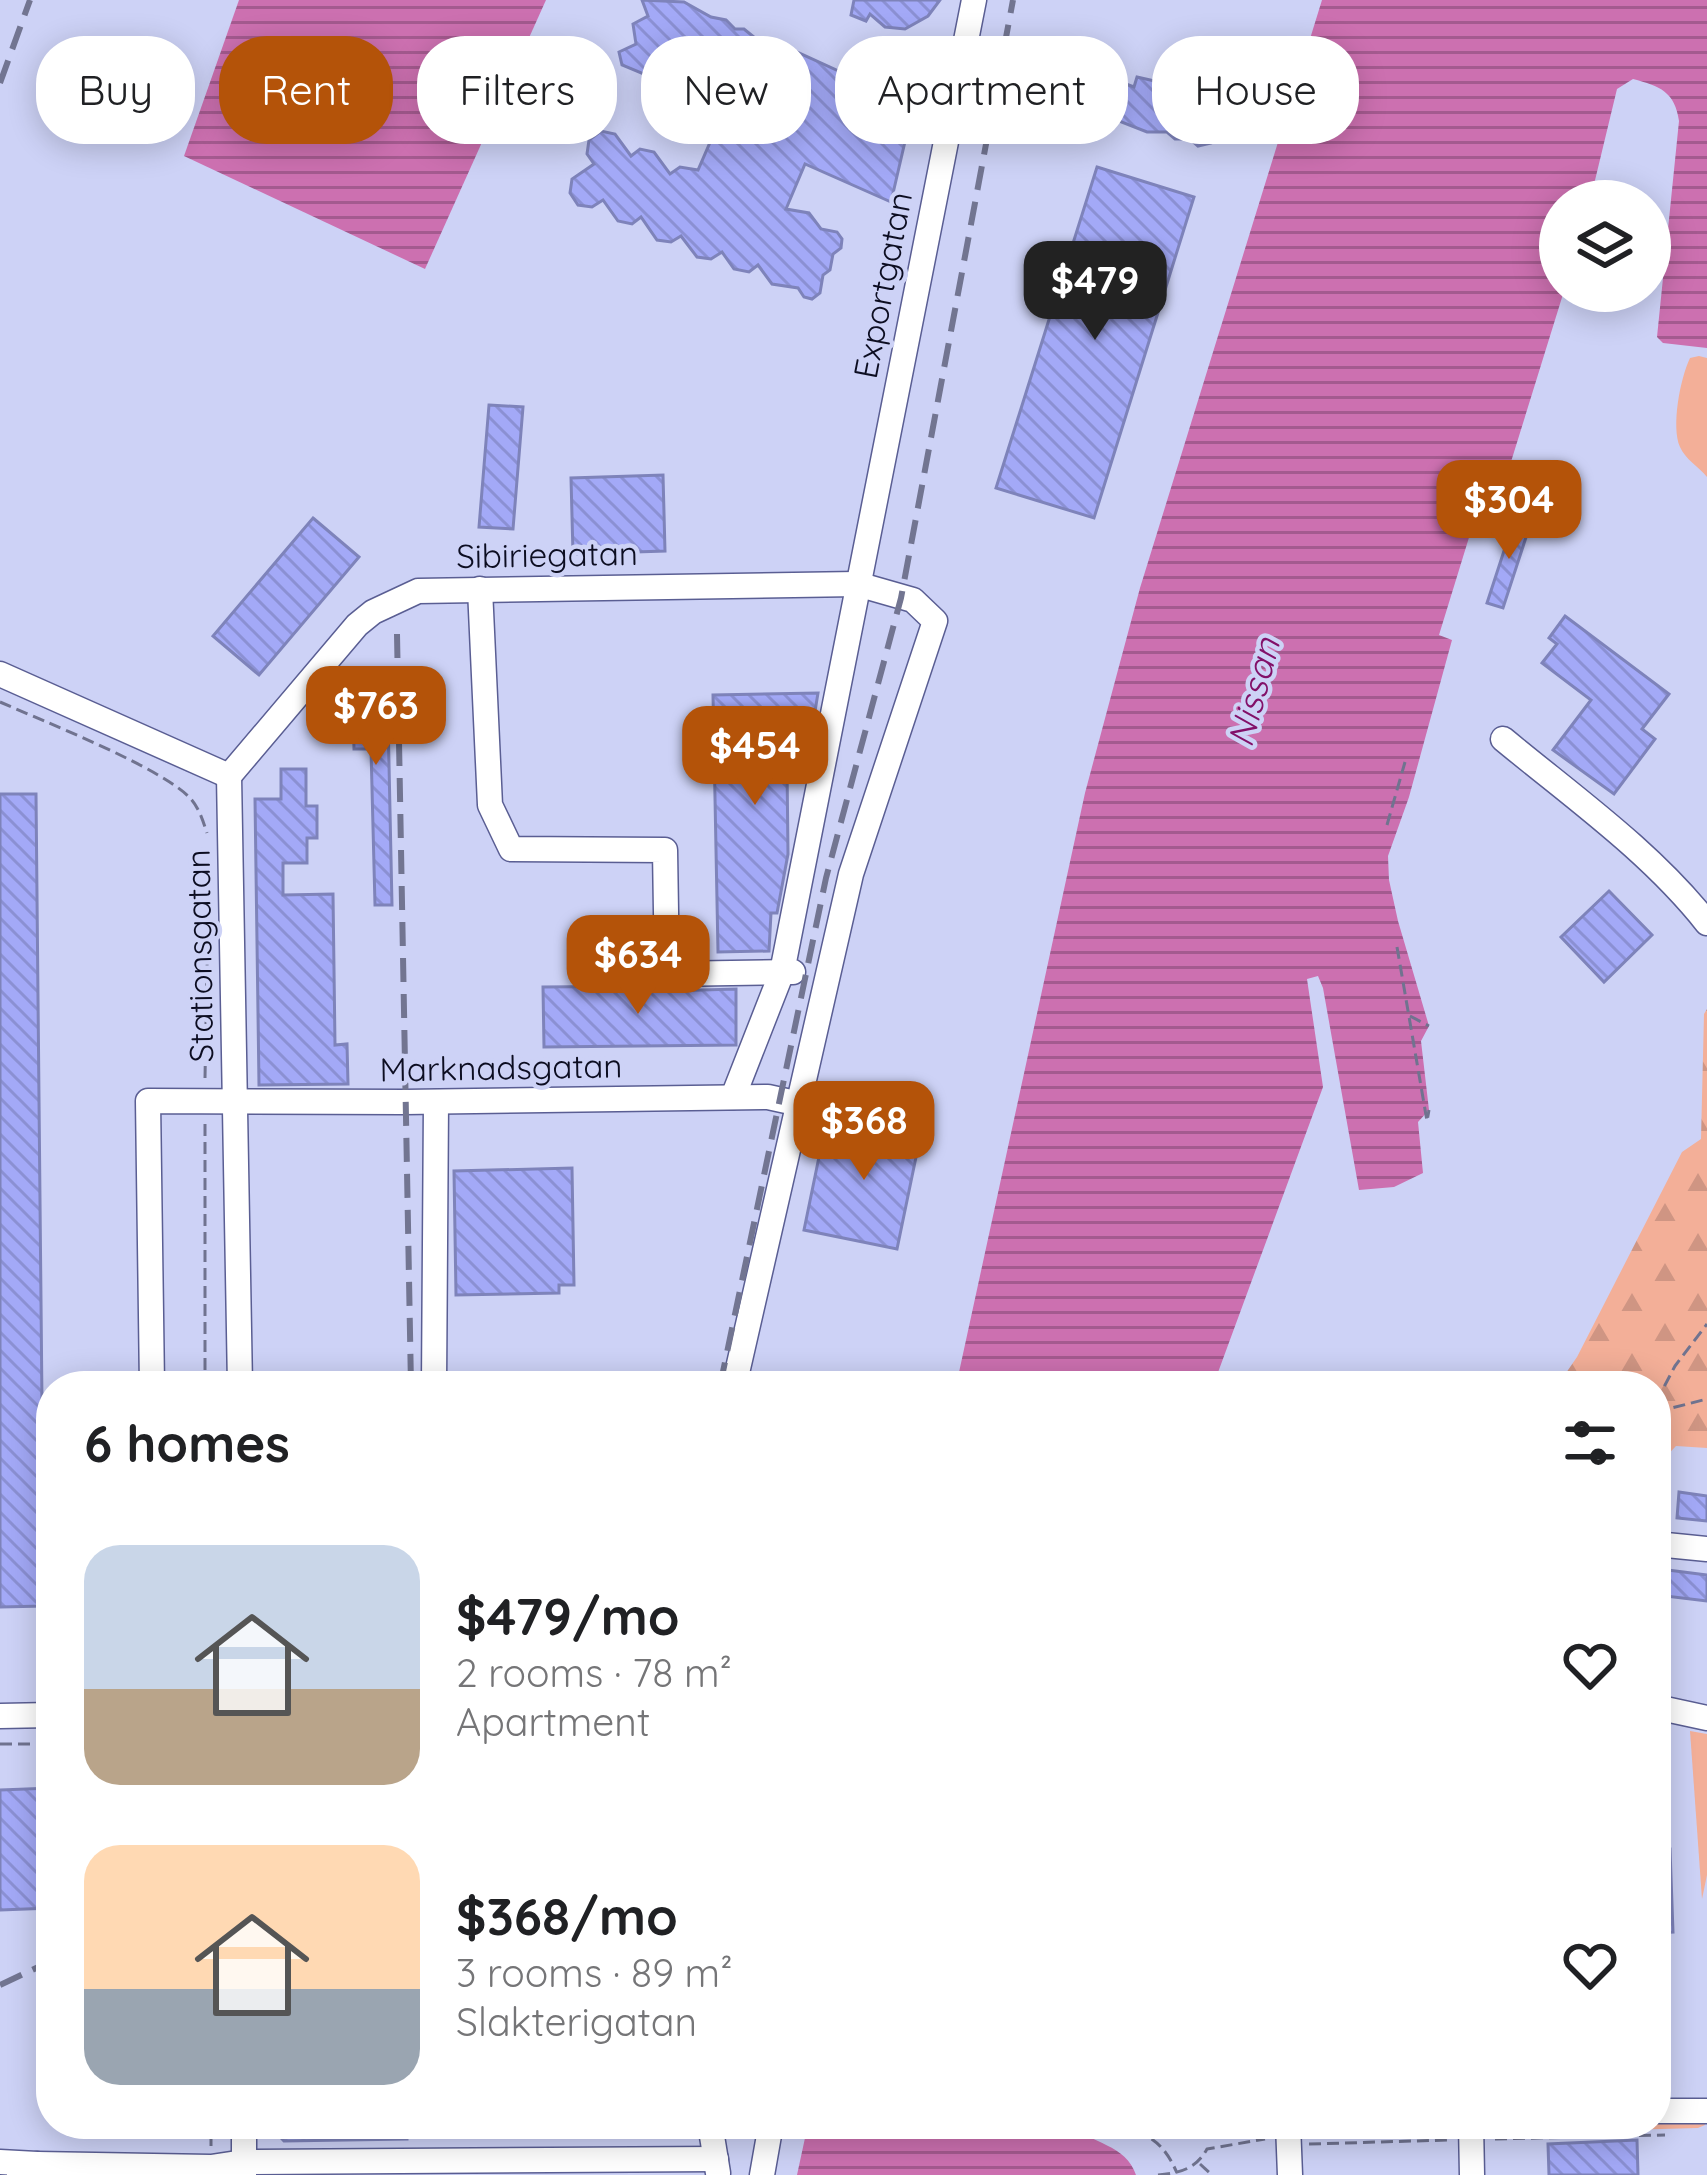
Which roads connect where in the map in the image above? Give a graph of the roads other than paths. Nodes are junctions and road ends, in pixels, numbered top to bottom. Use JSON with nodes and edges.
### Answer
{"nodes":[{"id":1,"x":974,"y":0,"type":"edge"},
{"id":2,"x":857,"y":584,"type":"junction"},
{"id":3,"x":480,"y":589,"type":"junction"},
{"id":4,"x":0,"y":674,"type":"edge"},
{"id":5,"x":1503,"y":739,"type":"dead end"},
{"id":6,"x":229,"y":776,"type":"junction"},
{"id":7,"x":1707,"y":923,"type":"edge"},
{"id":8,"x":789,"y":972,"type":"junction"},
{"id":9,"x":733,"y":1097,"type":"junction"},
{"id":10,"x":234,"y":1101,"type":"junction"},
{"id":11,"x":436,"y":1102,"type":"junction"},
{"id":12,"x":800,"y":1104,"type":"junction"},
{"id":13,"x":152,"y":1371,"type":"edge"},
{"id":14,"x":240,"y":1371,"type":"edge"},
{"id":15,"x":434,"y":1371,"type":"edge"},
{"id":16,"x":738,"y":1371,"type":"edge"},
{"id":17,"x":1671,"y":1545,"type":"edge"},
{"id":18,"x":1707,"y":1549,"type":"edge"},
{"id":19,"x":1671,"y":1710,"type":"edge"},
{"id":20,"x":36,"y":1715,"type":"edge"},
{"id":21,"x":0,"y":1716,"type":"edge"},
{"id":22,"x":1707,"y":1718,"type":"edge"},
{"id":23,"x":1671,"y":2111,"type":"edge"},
{"id":24,"x":1707,"y":2111,"type":"edge"},
{"id":25,"x":768,"y":2139,"type":"edge"},
{"id":26,"x":1284,"y":2139,"type":"edge"},
{"id":27,"x":1472,"y":2139,"type":"edge"},
{"id":28,"x":0,"y":2162,"type":"edge"},
{"id":29,"x":717,"y":2167,"type":"edge"},
{"id":30,"x":244,"y":2168,"type":"edge"},
{"id":31,"x":28,"y":2170,"type":"edge"},
{"id":32,"x":762,"y":2175,"type":"edge"},
{"id":33,"x":1290,"y":2175,"type":"edge"},
{"id":34,"x":1472,"y":2175,"type":"edge"}],
"edges":[{"from":1,"to":2,"type":"street","name":"Exportgatan"},
{"from":2,"to":3,"type":"street","name":"Sibiriegatan"},
{"from":2,"to":8,"type":"street","name":"Exportgatan"},
{"from":2,"to":12,"type":"street","name":"Sibiriegatan"},
{"from":3,"to":6,"type":"street","name":"Sibiriegatan"},
{"from":3,"to":8,"type":"street"},
{"from":4,"to":6,"type":"street"},
{"from":5,"to":7,"type":"street"},
{"from":6,"to":10,"type":"street","name":"Stationsgatan"},
{"from":8,"to":9,"type":"street","name":"Exportgatan"},
{"from":9,"to":11,"type":"street","name":"Marknadsgatan"},
{"from":9,"to":12,"type":"street","name":"Marknadsgatan"},
{"from":10,"to":11,"type":"street","name":"Marknadsgatan"},
{"from":10,"to":13,"type":"street","name":"Marknadsgatan"},
{"from":10,"to":14,"type":"street","name":"Stationsgatan"},
{"from":11,"to":15,"type":"street"},
{"from":12,"to":16,"type":"street"},
{"from":17,"to":18,"type":"street"},
{"from":19,"to":22,"type":"street"},
{"from":20,"to":21,"type":"street"},
{"from":23,"to":24,"type":"street"},
{"from":25,"to":32,"type":"street"},
{"from":26,"to":33,"type":"street"},
{"from":27,"to":34,"type":"street"},
{"from":28,"to":31,"type":"street"},
{"from":29,"to":30,"type":"street"},
{"from":30,"to":31,"type":"street"}]}
